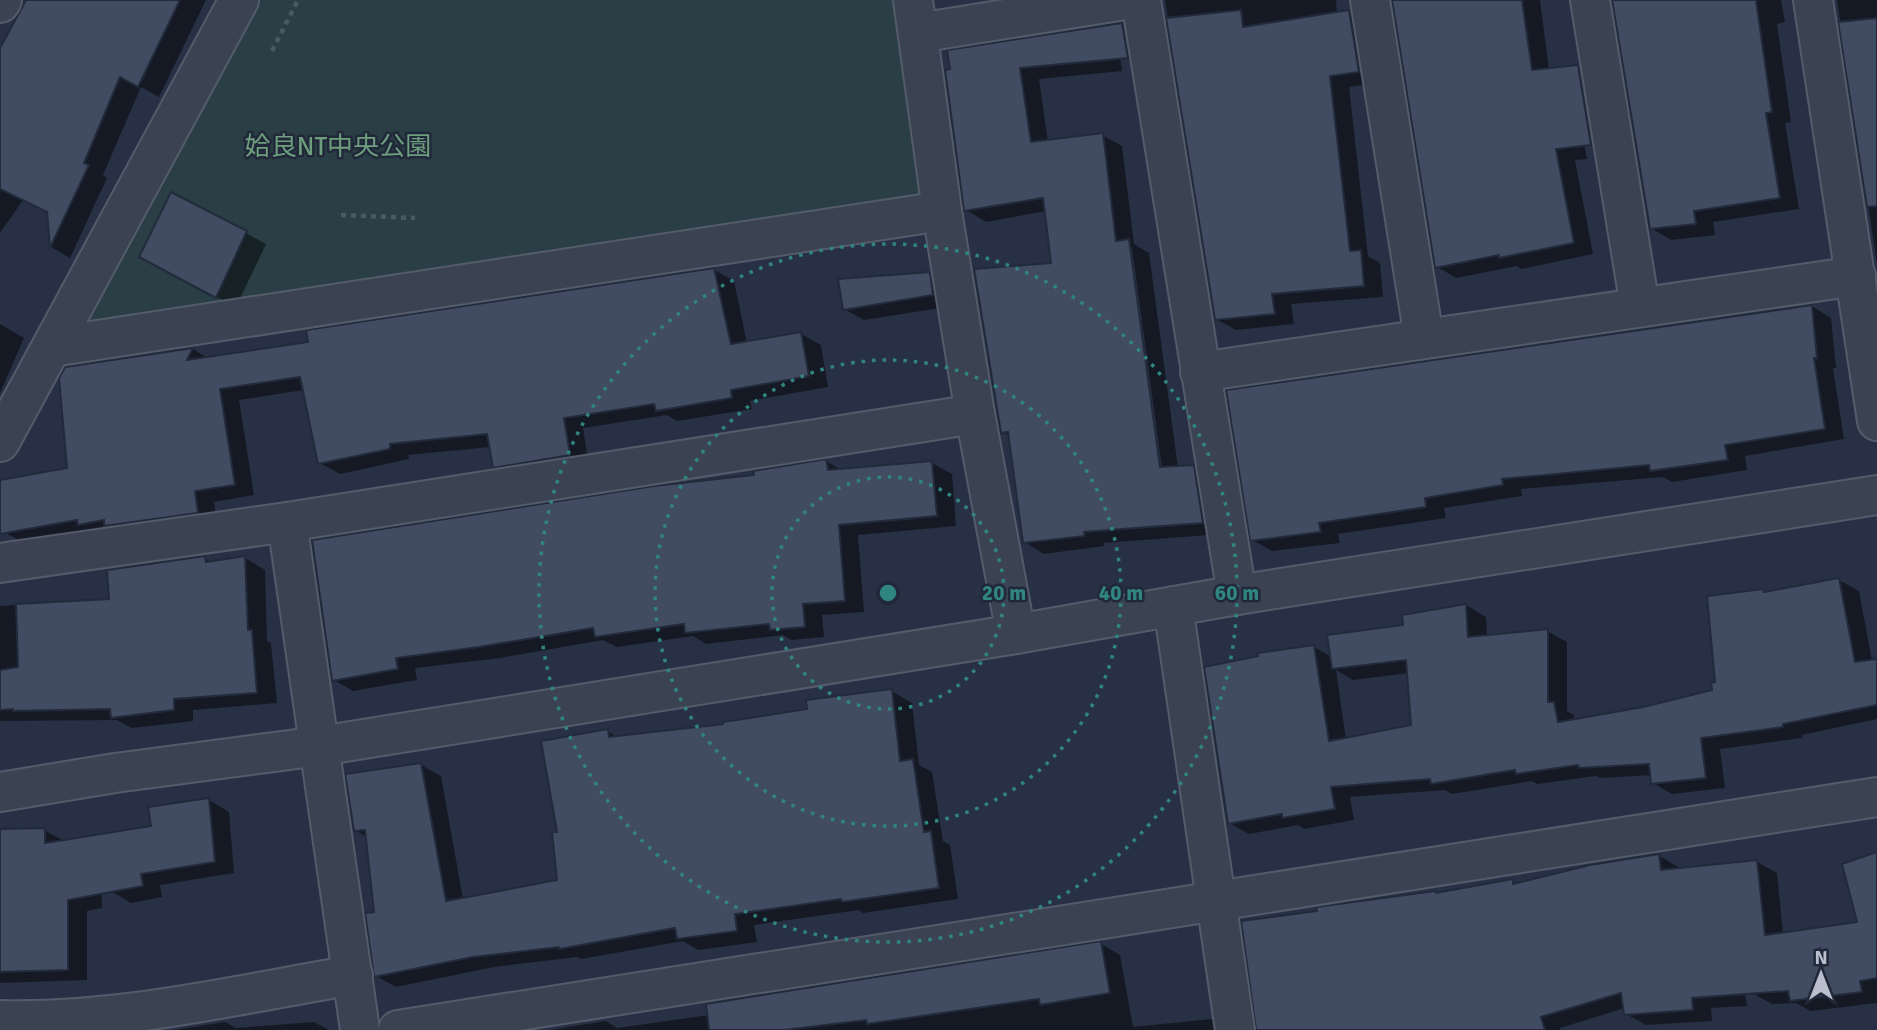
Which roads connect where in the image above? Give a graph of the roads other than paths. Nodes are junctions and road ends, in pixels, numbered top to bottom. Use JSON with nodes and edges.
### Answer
{"nodes":[{"id":1,"x":239,"y":0,"type":"edge"},
{"id":2,"x":1125,"y":0,"type":"edge"},
{"id":3,"x":1141,"y":0,"type":"edge"},
{"id":4,"x":1370,"y":0,"type":"edge"},
{"id":5,"x":1590,"y":0,"type":"edge"},
{"id":6,"x":1813,"y":0,"type":"edge"},
{"id":7,"x":915,"y":16,"type":"edge"},
{"id":8,"x":942,"y":211,"type":"junction"},
{"id":9,"x":1856,"y":276,"type":"junction"},
{"id":10,"x":1640,"y":307,"type":"junction"},
{"id":11,"x":1424,"y":338,"type":"junction"},
{"id":12,"x":52,"y":347,"type":"junction"},
{"id":13,"x":1200,"y":372,"type":"junction"},
{"id":14,"x":975,"y":414,"type":"junction"},
{"id":15,"x":1877,"y":421,"type":"edge"},
{"id":16,"x":0,"y":442,"type":"edge"},
{"id":17,"x":1877,"y":495,"type":"edge"},
{"id":18,"x":287,"y":522,"type":"junction"},
{"id":19,"x":0,"y":563,"type":"edge"},
{"id":20,"x":1237,"y":595,"type":"junction"},
{"id":21,"x":1173,"y":606,"type":"junction"},
{"id":22,"x":1016,"y":634,"type":"junction"},
{"id":23,"x":320,"y":746,"type":"junction"},
{"id":24,"x":0,"y":792,"type":"edge"},
{"id":25,"x":1877,"y":797,"type":"edge"},
{"id":26,"x":1215,"y":900,"type":"junction"},
{"id":27,"x":353,"y":975,"type":"junction"},
{"id":28,"x":0,"y":1020,"type":"edge"},
{"id":29,"x":116,"y":1023,"type":"edge"},
{"id":30,"x":360,"y":1030,"type":"edge"},
{"id":31,"x":398,"y":1030,"type":"edge"},
{"id":32,"x":1235,"y":1030,"type":"edge"}],
"edges":[{"from":1,"to":12,"type":"street"},
{"from":2,"to":7,"type":"street"},
{"from":3,"to":13,"type":"street"},
{"from":4,"to":11,"type":"street"},
{"from":5,"to":10,"type":"street"},
{"from":6,"to":9,"type":"street"},
{"from":7,"to":8,"type":"street"},
{"from":8,"to":12,"type":"street"},
{"from":8,"to":14,"type":"street"},
{"from":9,"to":10,"type":"street"},
{"from":9,"to":15,"type":"street"},
{"from":10,"to":11,"type":"street"},
{"from":11,"to":13,"type":"street"},
{"from":12,"to":16,"type":"street"},
{"from":13,"to":20,"type":"street"},
{"from":14,"to":18,"type":"street"},
{"from":14,"to":22,"type":"street"},
{"from":17,"to":20,"type":"street"},
{"from":18,"to":19,"type":"street"},
{"from":18,"to":23,"type":"street"},
{"from":20,"to":21,"type":"street"},
{"from":21,"to":22,"type":"street"},
{"from":21,"to":26,"type":"street"},
{"from":22,"to":23,"type":"street"},
{"from":23,"to":24,"type":"street"},
{"from":23,"to":27,"type":"street"},
{"from":25,"to":26,"type":"street"},
{"from":26,"to":31,"type":"street"},
{"from":26,"to":32,"type":"street"},
{"from":27,"to":29,"type":"street"},
{"from":27,"to":30,"type":"street"},
{"from":28,"to":29,"type":"street"}]}
